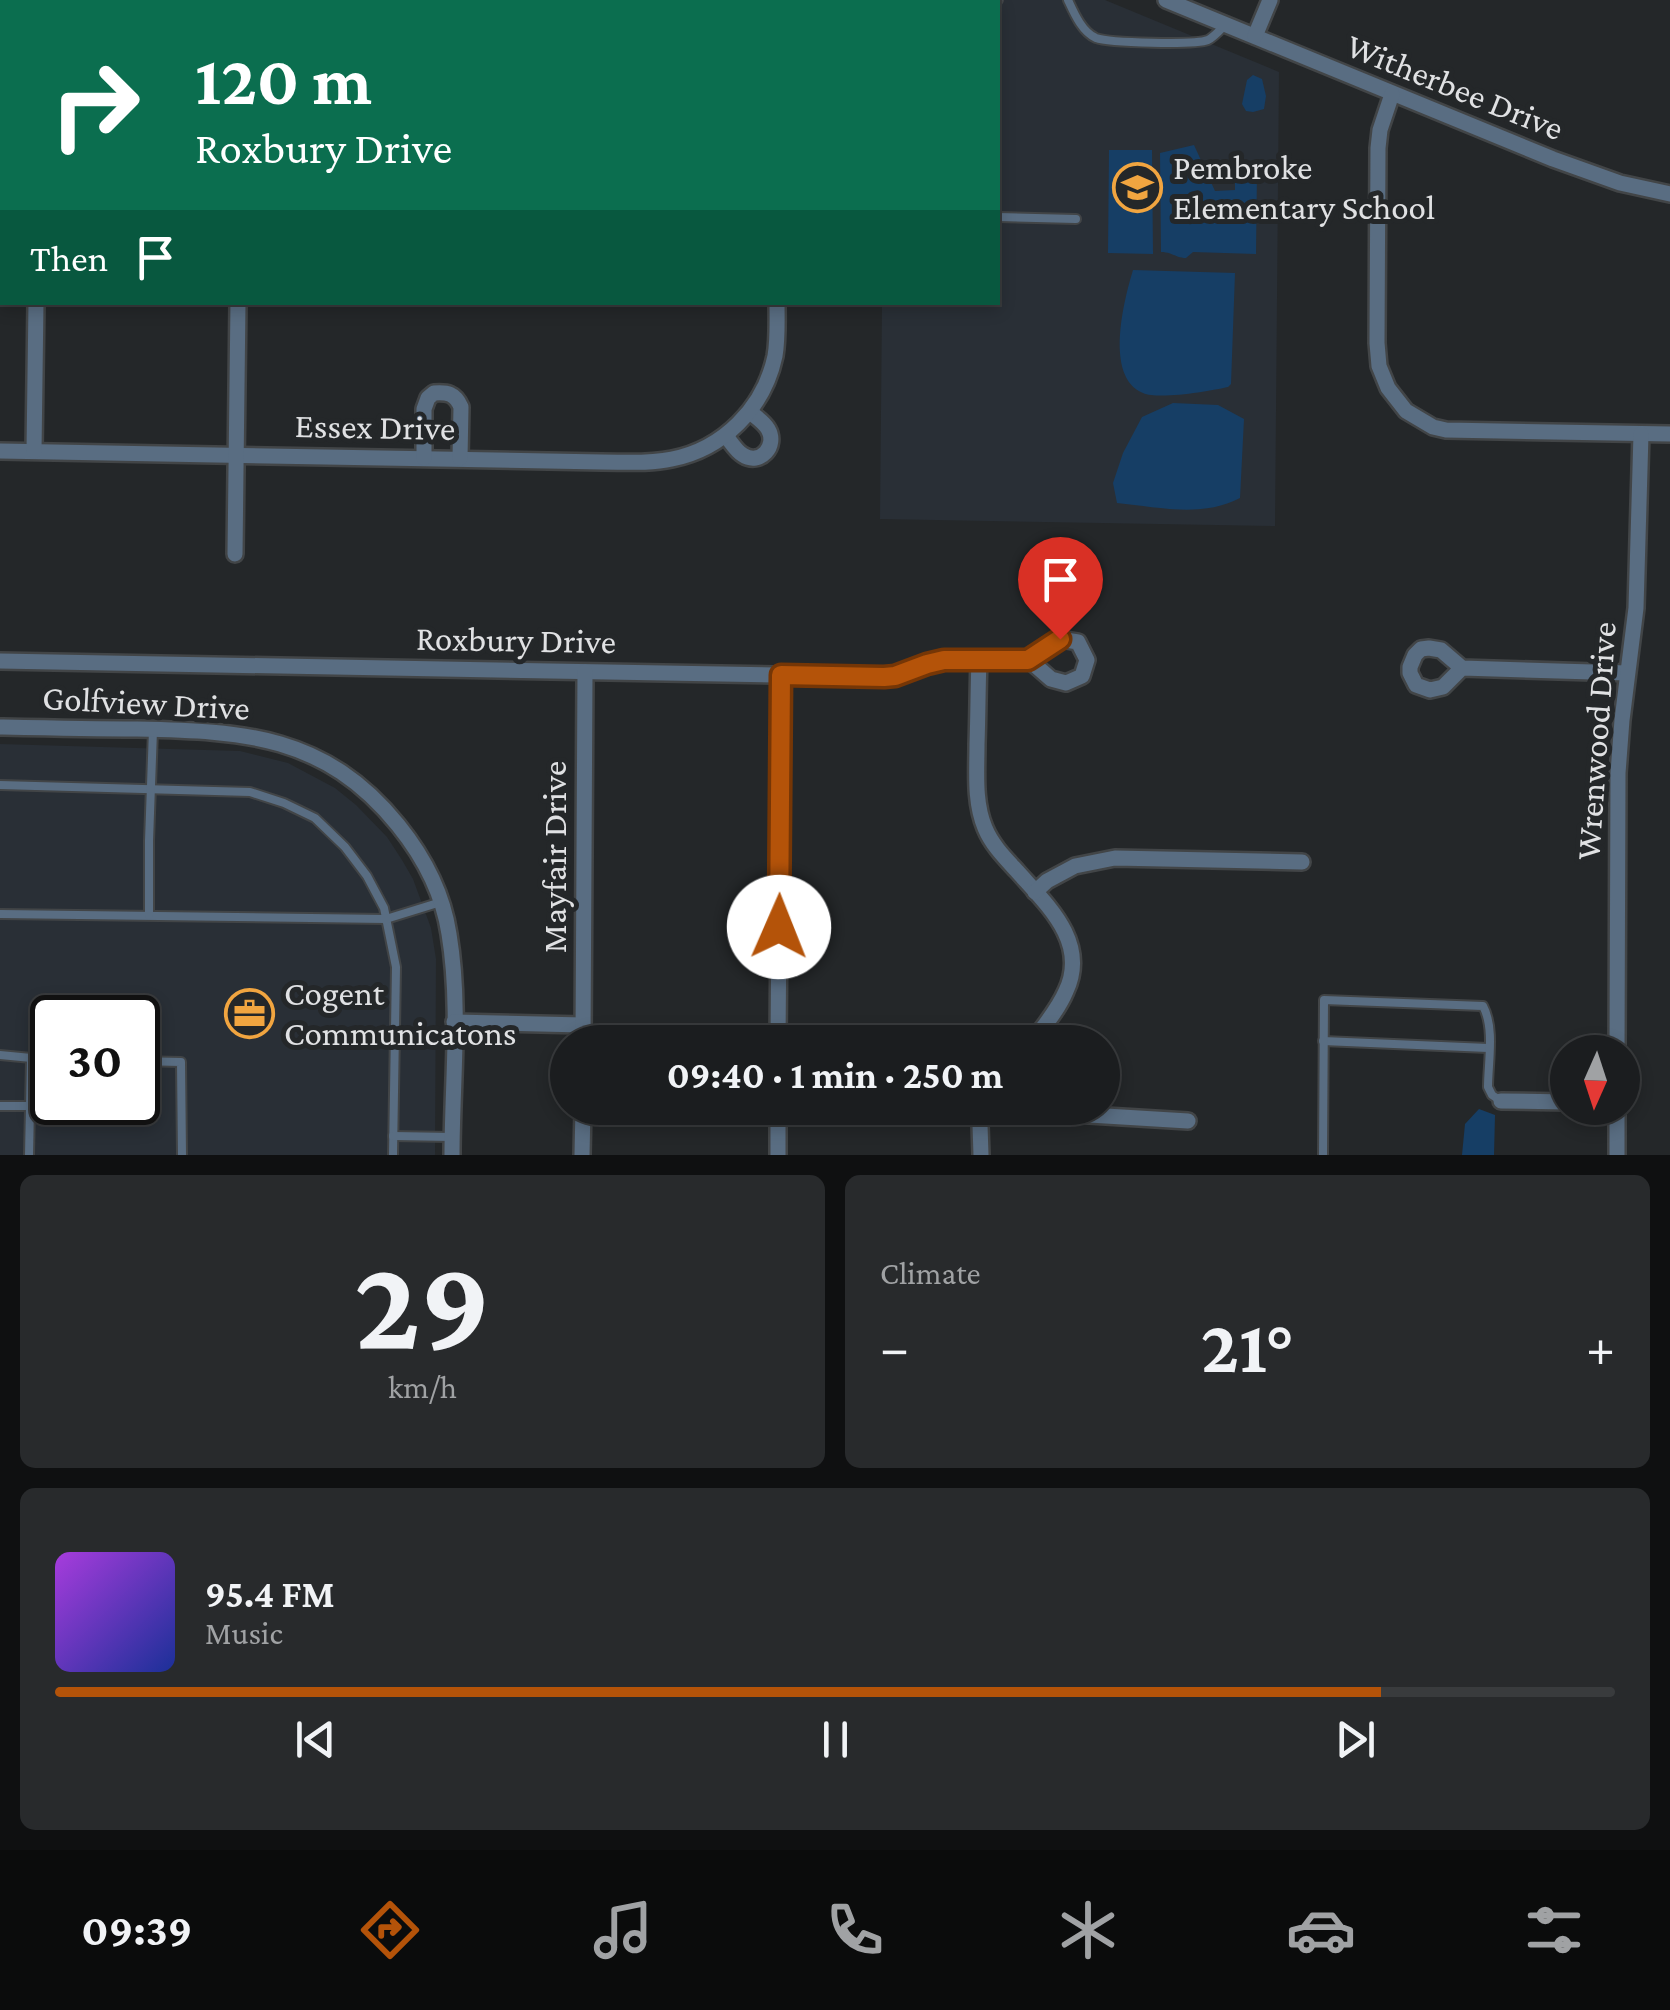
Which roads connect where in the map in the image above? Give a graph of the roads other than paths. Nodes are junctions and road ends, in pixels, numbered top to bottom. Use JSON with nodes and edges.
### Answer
{"nodes":[{"id":1,"x":1068,"y":0,"type":"edge"},
{"id":2,"x":1166,"y":0,"type":"edge"},
{"id":3,"x":1270,"y":0,"type":"edge"},
{"id":4,"x":1226,"y":24,"type":"junction"},
{"id":5,"x":1255,"y":36,"type":"junction"},
{"id":6,"x":1392,"y":94,"type":"junction"},
{"id":7,"x":1670,"y":194,"type":"edge"},
{"id":8,"x":1000,"y":217,"type":"edge"},
{"id":9,"x":1076,"y":219,"type":"dead end"},
{"id":10,"x":36,"y":305,"type":"edge"},
{"id":11,"x":238,"y":305,"type":"edge"},
{"id":12,"x":777,"y":305,"type":"edge"},
{"id":13,"x":745,"y":418,"type":"junction"},
{"id":14,"x":1641,"y":434,"type":"junction"},
{"id":15,"x":1670,"y":434,"type":"edge"},
{"id":16,"x":726,"y":436,"type":"junction"},
{"id":17,"x":0,"y":450,"type":"edge"},
{"id":18,"x":34,"y":451,"type":"junction"},
{"id":19,"x":236,"y":455,"type":"junction"},
{"id":20,"x":424,"y":458,"type":"junction"},
{"id":21,"x":460,"y":458,"type":"junction"},
{"id":22,"x":235,"y":554,"type":"dead end"},
{"id":23,"x":978,"y":659,"type":"junction"},
{"id":24,"x":1028,"y":660,"type":"dead end"},
{"id":25,"x":0,"y":661,"type":"edge"},
{"id":26,"x":1462,"y":668,"type":"dead end"},
{"id":27,"x":585,"y":672,"type":"junction"},
{"id":28,"x":1627,"y":673,"type":"junction"},
{"id":29,"x":781,"y":675,"type":"junction"},
{"id":30,"x":0,"y":727,"type":"edge"},
{"id":31,"x":153,"y":730,"type":"junction"},
{"id":32,"x":0,"y":785,"type":"edge"},
{"id":33,"x":153,"y":788,"type":"junction"},
{"id":34,"x":1302,"y":862,"type":"dead end"},
{"id":35,"x":1036,"y":892,"type":"junction"},
{"id":36,"x":442,"y":902,"type":"junction"},
{"id":37,"x":0,"y":914,"type":"edge"},
{"id":38,"x":149,"y":916,"type":"junction"},
{"id":39,"x":386,"y":919,"type":"junction"},
{"id":40,"x":454,"y":1022,"type":"junction"},
{"id":41,"x":583,"y":1024,"type":"joint"},
{"id":42,"x":778,"y":1025,"type":"edge"},
{"id":43,"x":1044,"y":1025,"type":"edge"},
{"id":44,"x":1617,"y":1035,"type":"edge"},
{"id":45,"x":1324,"y":1041,"type":"junction"},
{"id":46,"x":1488,"y":1048,"type":"junction"},
{"id":47,"x":0,"y":1055,"type":"edge"},
{"id":48,"x":30,"y":1060,"type":"edge"},
{"id":49,"x":160,"y":1062,"type":"edge"},
{"id":50,"x":1501,"y":1101,"type":"joint"},
{"id":51,"x":1550,"y":1102,"type":"edge"},
{"id":52,"x":0,"y":1106,"type":"edge"},
{"id":53,"x":30,"y":1106,"type":"edge"},
{"id":54,"x":1120,"y":1117,"type":"edge"},
{"id":55,"x":1188,"y":1121,"type":"dead end"},
{"id":56,"x":30,"y":1125,"type":"edge"},
{"id":57,"x":582,"y":1125,"type":"edge"},
{"id":58,"x":778,"y":1125,"type":"edge"},
{"id":59,"x":980,"y":1125,"type":"edge"},
{"id":60,"x":1617,"y":1125,"type":"edge"},
{"id":61,"x":393,"y":1136,"type":"junction"},
{"id":62,"x":452,"y":1137,"type":"junction"},
{"id":63,"x":30,"y":1155,"type":"edge"},
{"id":64,"x":182,"y":1155,"type":"edge"},
{"id":65,"x":393,"y":1155,"type":"edge"},
{"id":66,"x":452,"y":1155,"type":"edge"},
{"id":67,"x":582,"y":1155,"type":"edge"},
{"id":68,"x":778,"y":1155,"type":"edge"},
{"id":69,"x":981,"y":1155,"type":"edge"},
{"id":70,"x":1324,"y":1155,"type":"edge"},
{"id":71,"x":1617,"y":1155,"type":"edge"}],
"edges":[{"from":1,"to":4,"type":"lane"},
{"from":2,"to":4,"type":"street","name":"Witherbee Drive"},
{"from":3,"to":5,"type":"street"},
{"from":4,"to":5,"type":"street","name":"Witherbee Drive"},
{"from":5,"to":6,"type":"street","name":"Witherbee Drive"},
{"from":6,"to":7,"type":"street","name":"Witherbee Drive"},
{"from":6,"to":14,"type":"street"},
{"from":8,"to":9,"type":"lane"},
{"from":10,"to":18,"type":"street"},
{"from":11,"to":19,"type":"street"},
{"from":12,"to":13,"type":"street"},
{"from":13,"to":16,"type":"street","name":"Essex Drive"},
{"from":13,"to":16,"type":"street"},
{"from":14,"to":15,"type":"street"},
{"from":14,"to":28,"type":"street","name":"Wrenwood Drive"},
{"from":16,"to":21,"type":"street","name":"Essex Drive"},
{"from":17,"to":18,"type":"street","name":"Essex Drive"},
{"from":18,"to":19,"type":"street","name":"Essex Drive"},
{"from":19,"to":20,"type":"street","name":"Essex Drive"},
{"from":19,"to":22,"type":"street"},
{"from":20,"to":21,"type":"street","name":"Essex Drive"},
{"from":20,"to":21,"type":"street"},
{"from":23,"to":24,"type":"street","name":"Roxbury Drive"},
{"from":23,"to":29,"type":"street","name":"Roxbury Drive"},
{"from":23,"to":35,"type":"street"},
{"from":25,"to":27,"type":"street","name":"Roxbury Drive"},
{"from":26,"to":28,"type":"street"},
{"from":27,"to":29,"type":"street","name":"Roxbury Drive"},
{"from":27,"to":41,"type":"street","name":"Mayfair Drive"},
{"from":28,"to":44,"type":"street","name":"Wrenwood Drive"},
{"from":29,"to":42,"type":"street"},
{"from":30,"to":31,"type":"street","name":"Golfview Drive"},
{"from":31,"to":33,"type":"lane"},
{"from":31,"to":36,"type":"street","name":"Golfview Drive"},
{"from":32,"to":33,"type":"lane"},
{"from":33,"to":38,"type":"lane"},
{"from":33,"to":39,"type":"lane"},
{"from":34,"to":35,"type":"street"},
{"from":35,"to":43,"type":"street"},
{"from":36,"to":39,"type":"lane"},
{"from":36,"to":40,"type":"street","name":"Golfview Drive"},
{"from":37,"to":38,"type":"lane"},
{"from":38,"to":39,"type":"lane"},
{"from":39,"to":61,"type":"lane"},
{"from":40,"to":41,"type":"street"},
{"from":40,"to":62,"type":"street","name":"Golfview Drive"},
{"from":45,"to":46,"type":"lane"},
{"from":45,"to":46,"type":"lane"},
{"from":45,"to":70,"type":"lane"},
{"from":46,"to":50,"type":"lane"},
{"from":47,"to":48,"type":"lane"},
{"from":49,"to":64,"type":"lane"},
{"from":50,"to":51,"type":"street"},
{"from":52,"to":53,"type":"lane"},
{"from":54,"to":55,"type":"street"},
{"from":56,"to":63,"type":"lane"},
{"from":57,"to":67,"type":"street"},
{"from":58,"to":68,"type":"street"},
{"from":59,"to":69,"type":"street"},
{"from":60,"to":71,"type":"street"},
{"from":61,"to":62,"type":"lane"},
{"from":61,"to":65,"type":"lane"},
{"from":62,"to":66,"type":"street","name":"Golfview Drive"}]}
